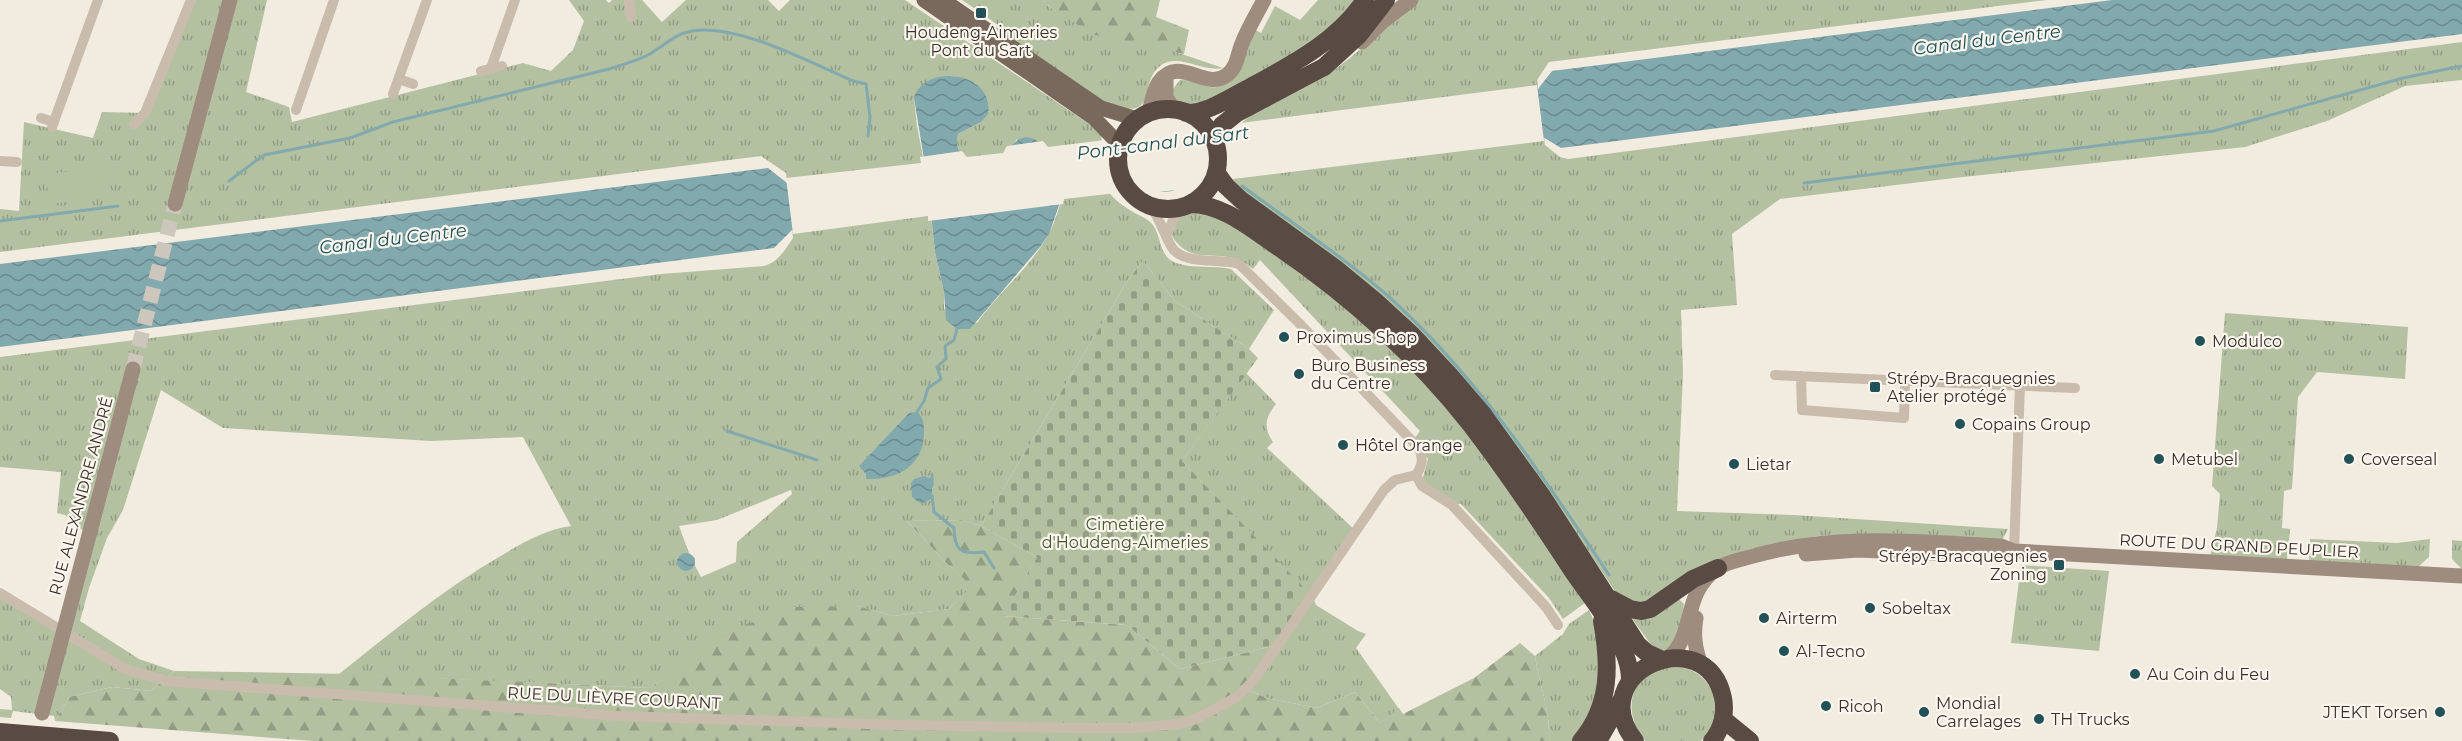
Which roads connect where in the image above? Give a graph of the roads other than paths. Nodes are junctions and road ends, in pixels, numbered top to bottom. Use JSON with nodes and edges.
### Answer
{"nodes":[{"id":1,"x":98,"y":0,"type":"edge"},
{"id":2,"x":191,"y":0,"type":"edge"},
{"id":3,"x":230,"y":0,"type":"edge"},
{"id":4,"x":334,"y":0,"type":"edge"},
{"id":5,"x":427,"y":0,"type":"edge"},
{"id":6,"x":515,"y":0,"type":"edge"},
{"id":7,"x":629,"y":0,"type":"edge"},
{"id":8,"x":924,"y":0,"type":"edge"},
{"id":9,"x":943,"y":0,"type":"edge"},
{"id":10,"x":1264,"y":0,"type":"edge"},
{"id":11,"x":1365,"y":0,"type":"edge"},
{"id":12,"x":1386,"y":0,"type":"edge"},
{"id":13,"x":1412,"y":0,"type":"edge"},
{"id":14,"x":631,"y":17,"type":"dead end"},
{"id":15,"x":1324,"y":67,"type":"junction"},
{"id":16,"x":491,"y":68,"type":"dead end"},
{"id":17,"x":1166,"y":77,"type":"junction"},
{"id":18,"x":399,"y":79,"type":"junction"},
{"id":19,"x":412,"y":84,"type":"dead end"},
{"id":20,"x":393,"y":94,"type":"dead end"},
{"id":21,"x":296,"y":110,"type":"dead end"},
{"id":22,"x":1180,"y":111,"type":"junction"},
{"id":23,"x":1142,"y":116,"type":"junction"},
{"id":24,"x":41,"y":118,"type":"dead end"},
{"id":25,"x":134,"y":124,"type":"dead end"},
{"id":26,"x":1214,"y":141,"type":"junction"},
{"id":27,"x":1119,"y":144,"type":"junction"},
{"id":28,"x":0,"y":161,"type":"edge"},
{"id":29,"x":16,"y":162,"type":"dead end"},
{"id":30,"x":1216,"y":172,"type":"junction"},
{"id":31,"x":175,"y":204,"type":"tunnel mouth"},
{"id":32,"x":1187,"y":206,"type":"junction"},
{"id":33,"x":1151,"y":207,"type":"junction"},
{"id":34,"x":1167,"y":234,"type":"junction"},
{"id":35,"x":133,"y":369,"type":"tunnel mouth"},
{"id":36,"x":1775,"y":375,"type":"dead end"},
{"id":37,"x":1801,"y":376,"type":"junction"},
{"id":38,"x":1905,"y":381,"type":"junction"},
{"id":39,"x":2020,"y":385,"type":"junction"},
{"id":40,"x":2075,"y":388,"type":"dead end"},
{"id":41,"x":1416,"y":476,"type":"junction"},
{"id":42,"x":2014,"y":551,"type":"junction"},
{"id":43,"x":1718,"y":568,"type":"junction"},
{"id":44,"x":2462,"y":576,"type":"edge"},
{"id":45,"x":0,"y":593,"type":"edge"},
{"id":46,"x":1606,"y":606,"type":"junction"},
{"id":47,"x":1558,"y":626,"type":"dead end"},
{"id":48,"x":63,"y":631,"type":"junction"},
{"id":49,"x":1664,"y":658,"type":"junction"},
{"id":50,"x":1701,"y":665,"type":"junction"},
{"id":51,"x":1630,"y":681,"type":"junction"},
{"id":52,"x":1623,"y":698,"type":"junction"},
{"id":53,"x":42,"y":713,"type":"dead end"},
{"id":54,"x":1723,"y":720,"type":"junction"},
{"id":55,"x":0,"y":732,"type":"edge"},
{"id":56,"x":1715,"y":740,"type":"edge"},
{"id":57,"x":110,"y":741,"type":"edge"},
{"id":58,"x":1581,"y":741,"type":"edge"},
{"id":59,"x":1598,"y":741,"type":"edge"},
{"id":60,"x":1635,"y":741,"type":"edge"},
{"id":61,"x":1750,"y":741,"type":"edge"}],
"edges":[{"from":1,"to":24,"type":"street"},
{"from":2,"to":25,"type":"street"},
{"from":3,"to":31,"type":"main road"},
{"from":4,"to":21,"type":"street"},
{"from":5,"to":18,"type":"street"},
{"from":6,"to":16,"type":"street"},
{"from":7,"to":14,"type":"street"},
{"from":8,"to":27,"type":"main road"},
{"from":9,"to":23,"type":"main road"},
{"from":10,"to":17,"type":"main road"},
{"from":11,"to":22,"type":"highway"},
{"from":12,"to":15,"type":"highway"},
{"from":13,"to":15,"type":"main road"},
{"from":15,"to":26,"type":"highway"},
{"from":17,"to":22,"type":"main road"},
{"from":17,"to":23,"type":"main road"},
{"from":18,"to":19,"type":"street"},
{"from":18,"to":20,"type":"street"},
{"from":22,"to":23,"type":"highway"},
{"from":22,"to":26,"type":"highway"},
{"from":23,"to":27,"type":"highway"},
{"from":26,"to":30,"type":"highway"},
{"from":27,"to":33,"type":"highway"},
{"from":28,"to":29,"type":"street"},
{"from":30,"to":32,"type":"highway"},
{"from":30,"to":46,"type":"highway"},
{"from":32,"to":33,"type":"highway"},
{"from":32,"to":34,"type":"street"},
{"from":32,"to":46,"type":"highway"},
{"from":33,"to":34,"type":"street"},
{"from":34,"to":41,"type":"street"},
{"from":35,"to":48,"type":"main road","name":"RUE ALEXANDRE ANDRÉ"},
{"from":36,"to":37,"type":"street"},
{"from":37,"to":38,"type":"street"},
{"from":37,"to":38,"type":"street"},
{"from":38,"to":39,"type":"street"},
{"from":39,"to":40,"type":"street"},
{"from":39,"to":42,"type":"street"},
{"from":41,"to":47,"type":"street"},
{"from":41,"to":48,"type":"street","name":"RUE DU LIÈVRE COURANT"},
{"from":42,"to":43,"type":"main road","name":"ROUTE DU GRAND PEUPLIER"},
{"from":42,"to":44,"type":"main road","name":"ROUTE DU GRAND PEUPLIER"},
{"from":42,"to":50,"type":"main road"},
{"from":43,"to":46,"type":"highway"},
{"from":43,"to":49,"type":"main road","name":"ROUTE DU GRAND PEUPLIER"},
{"from":45,"to":48,"type":"street","name":"RUE DU LIÈVRE COURANT"},
{"from":46,"to":49,"type":"highway"},
{"from":46,"to":51,"type":"highway"},
{"from":46,"to":58,"type":"highway"},
{"from":48,"to":53,"type":"main road","name":"RUE ALEXANDRE ANDRÉ"},
{"from":49,"to":50,"type":"highway"},
{"from":49,"to":51,"type":"highway"},
{"from":50,"to":54,"type":"highway"},
{"from":51,"to":52,"type":"highway"},
{"from":52,"to":59,"type":"highway"},
{"from":52,"to":60,"type":"highway"},
{"from":54,"to":56,"type":"highway"},
{"from":54,"to":61,"type":"highway"},
{"from":55,"to":57,"type":"highway"}]}
